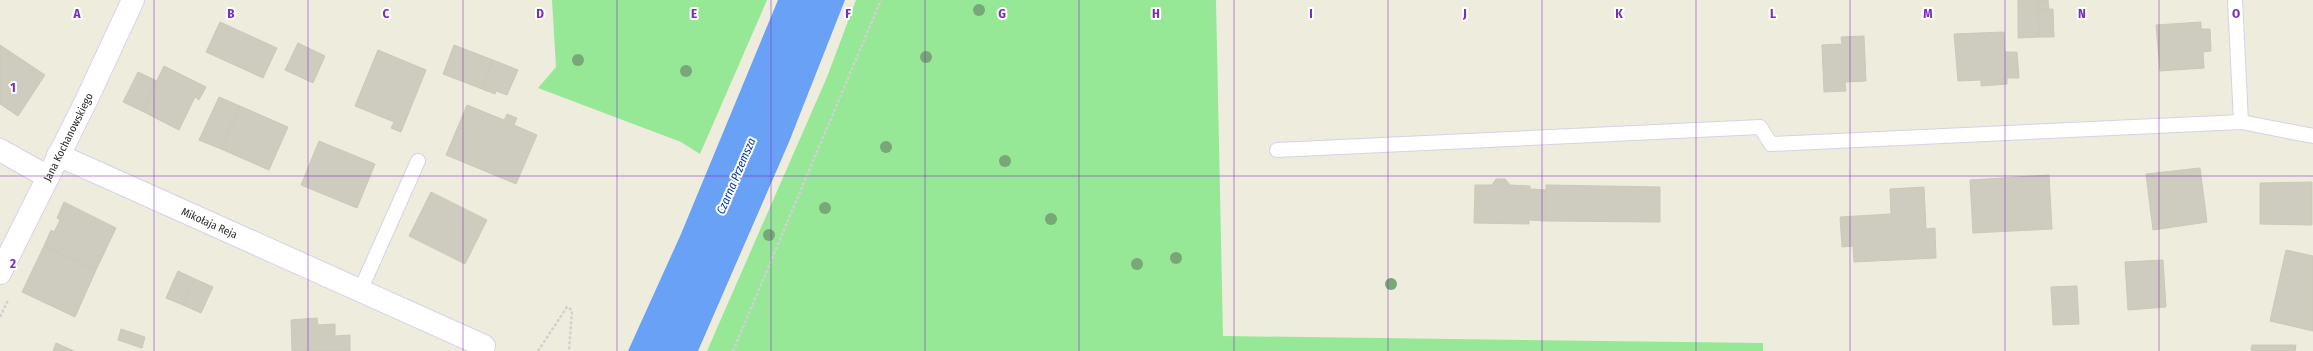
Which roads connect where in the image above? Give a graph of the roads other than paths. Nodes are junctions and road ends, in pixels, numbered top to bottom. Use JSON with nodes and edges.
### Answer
{"nodes":[{"id":1,"x":133,"y":0,"type":"edge"},
{"id":2,"x":2235,"y":0,"type":"edge"},
{"id":3,"x":2241,"y":122,"type":"junction"},
{"id":4,"x":2313,"y":136,"type":"edge"},
{"id":5,"x":0,"y":150,"type":"edge"},
{"id":6,"x":1277,"y":150,"type":"dead end"},
{"id":7,"x":58,"y":155,"type":"junction"},
{"id":8,"x":418,"y":161,"type":"dead end"},
{"id":9,"x":48,"y":177,"type":"junction"},
{"id":10,"x":0,"y":273,"type":"edge"},
{"id":11,"x":360,"y":291,"type":"junction"},
{"id":12,"x":484,"y":346,"type":"dead end"}],
"edges":[{"from":1,"to":7,"type":"street","name":"Jana Kochanowskiego"},
{"from":2,"to":3,"type":"lane"},
{"from":3,"to":4,"type":"lane"},
{"from":3,"to":6,"type":"lane"},
{"from":5,"to":9,"type":"street"},
{"from":7,"to":9,"type":"street","name":"Jana Kochanowskiego"},
{"from":7,"to":11,"type":"street","name":"Mikołaja Reja"},
{"from":8,"to":11,"type":"lane"},
{"from":9,"to":10,"type":"street","name":"Jana Kochanowskiego"},
{"from":11,"to":12,"type":"street","name":"Mikołaja Reja"}]}
